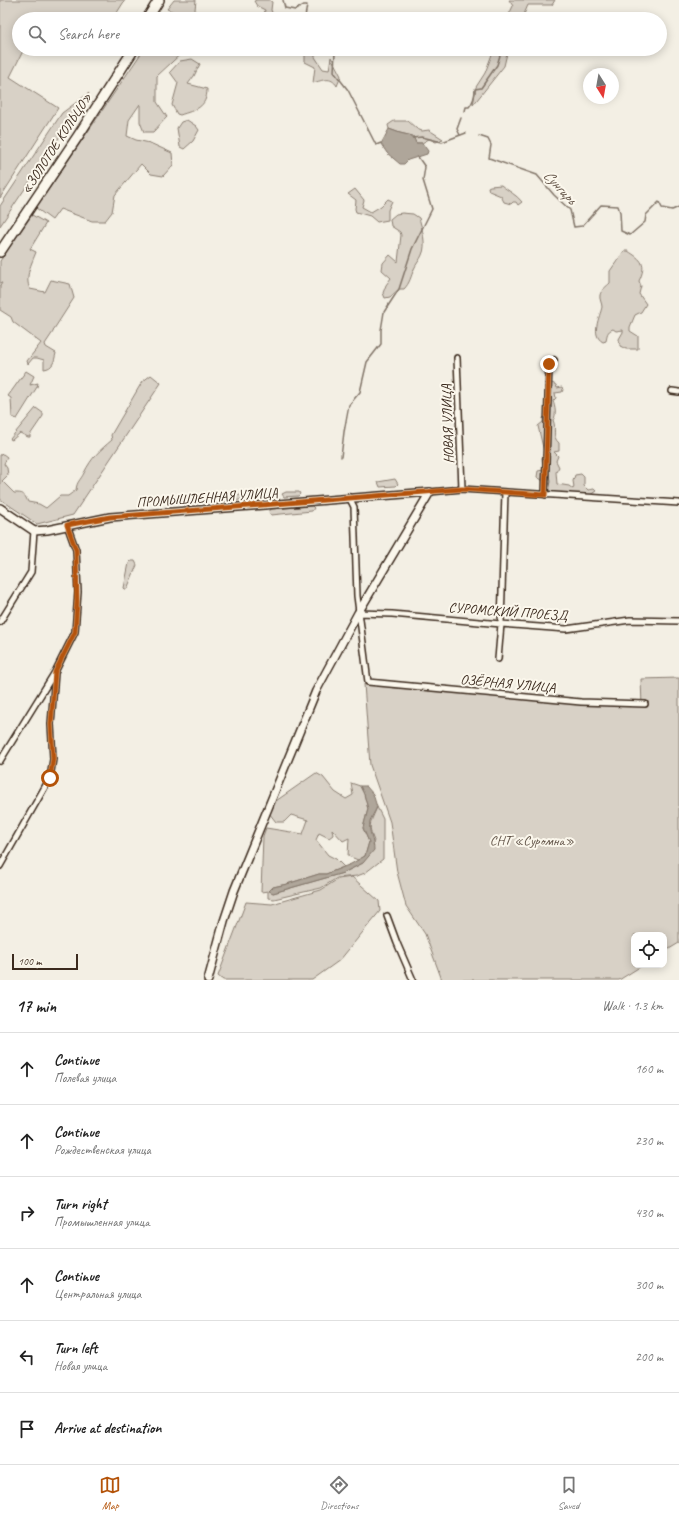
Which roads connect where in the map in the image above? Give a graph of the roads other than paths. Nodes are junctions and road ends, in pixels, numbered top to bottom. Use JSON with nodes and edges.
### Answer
{"nodes":[{"id":1,"x":159,"y":0,"type":"edge"},
{"id":2,"x":166,"y":0,"type":"edge"},
{"id":3,"x":151,"y":12,"type":"edge"},
{"id":4,"x":158,"y":12,"type":"edge"},
{"id":5,"x":124,"y":56,"type":"edge"},
{"id":6,"x":129,"y":56,"type":"edge"},
{"id":7,"x":0,"y":243,"type":"edge"},
{"id":8,"x":0,"y":252,"type":"edge"},
{"id":9,"x":457,"y":358,"type":"dead end"},
{"id":10,"x":554,"y":360,"type":"dead end"},
{"id":11,"x":672,"y":391,"type":"dead end"},
{"id":12,"x":679,"y":392,"type":"edge"},
{"id":13,"x":462,"y":489,"type":"junction"},
{"id":14,"x":430,"y":492,"type":"junction"},
{"id":15,"x":505,"y":492,"type":"junction"},
{"id":16,"x":545,"y":495,"type":"junction"},
{"id":17,"x":350,"y":497,"type":"junction"},
{"id":18,"x":679,"y":503,"type":"edge"},
{"id":19,"x":0,"y":508,"type":"edge"},
{"id":20,"x":67,"y":525,"type":"junction"},
{"id":21,"x":34,"y":531,"type":"junction"},
{"id":22,"x":358,"y":613,"type":"junction"},
{"id":23,"x":679,"y":621,"type":"edge"},
{"id":24,"x":0,"y":622,"type":"edge"},
{"id":25,"x":501,"y":624,"type":"junction"},
{"id":26,"x":498,"y":659,"type":"dead end"},
{"id":27,"x":55,"y":672,"type":"junction"},
{"id":28,"x":645,"y":704,"type":"dead end"},
{"id":29,"x":0,"y":761,"type":"edge"},
{"id":30,"x":0,"y":866,"type":"edge"},
{"id":31,"x":387,"y":916,"type":"dead end"},
{"id":32,"x":208,"y":980,"type":"edge"},
{"id":33,"x":413,"y":980,"type":"edge"}],
"edges":[{"from":1,"to":3,"type":"highway"},
{"from":2,"to":4,"type":"highway"},
{"from":5,"to":7,"type":"highway","name":"«ЗОЛОТОЕ КОЛЬЦО»"},
{"from":6,"to":8,"type":"highway","name":"«ЗОЛОТОЕ КОЛЬЦО»"},
{"from":9,"to":13,"type":"street","name":"НОВАЯ УЛИЦА"},
{"from":10,"to":16,"type":"street"},
{"from":11,"to":12,"type":"street"},
{"from":13,"to":14,"type":"street"},
{"from":13,"to":15,"type":"street"},
{"from":14,"to":17,"type":"street","name":"ПРОМЫШЛЕННАЯ УЛИЦА"},
{"from":14,"to":22,"type":"street"},
{"from":15,"to":16,"type":"street"},
{"from":15,"to":25,"type":"street"},
{"from":16,"to":18,"type":"street"},
{"from":17,"to":20,"type":"street","name":"ПРОМЫШЛЕННАЯ УЛИЦА"},
{"from":17,"to":22,"type":"street"},
{"from":19,"to":21,"type":"street"},
{"from":20,"to":21,"type":"street","name":"ПРОМЫШЛЕННАЯ УЛИЦА"},
{"from":20,"to":27,"type":"street"},
{"from":21,"to":24,"type":"street"},
{"from":22,"to":25,"type":"street","name":"СУРОМСКИЙ ПРОЕЗД"},
{"from":22,"to":28,"type":"street","name":"ОЗЁРНАЯ УЛИЦА"},
{"from":22,"to":32,"type":"street"},
{"from":23,"to":25,"type":"street","name":"СУРОМСКИЙ ПРОЕЗД"},
{"from":25,"to":26,"type":"street"},
{"from":27,"to":29,"type":"street"},
{"from":27,"to":30,"type":"street"},
{"from":31,"to":33,"type":"street"}]}
